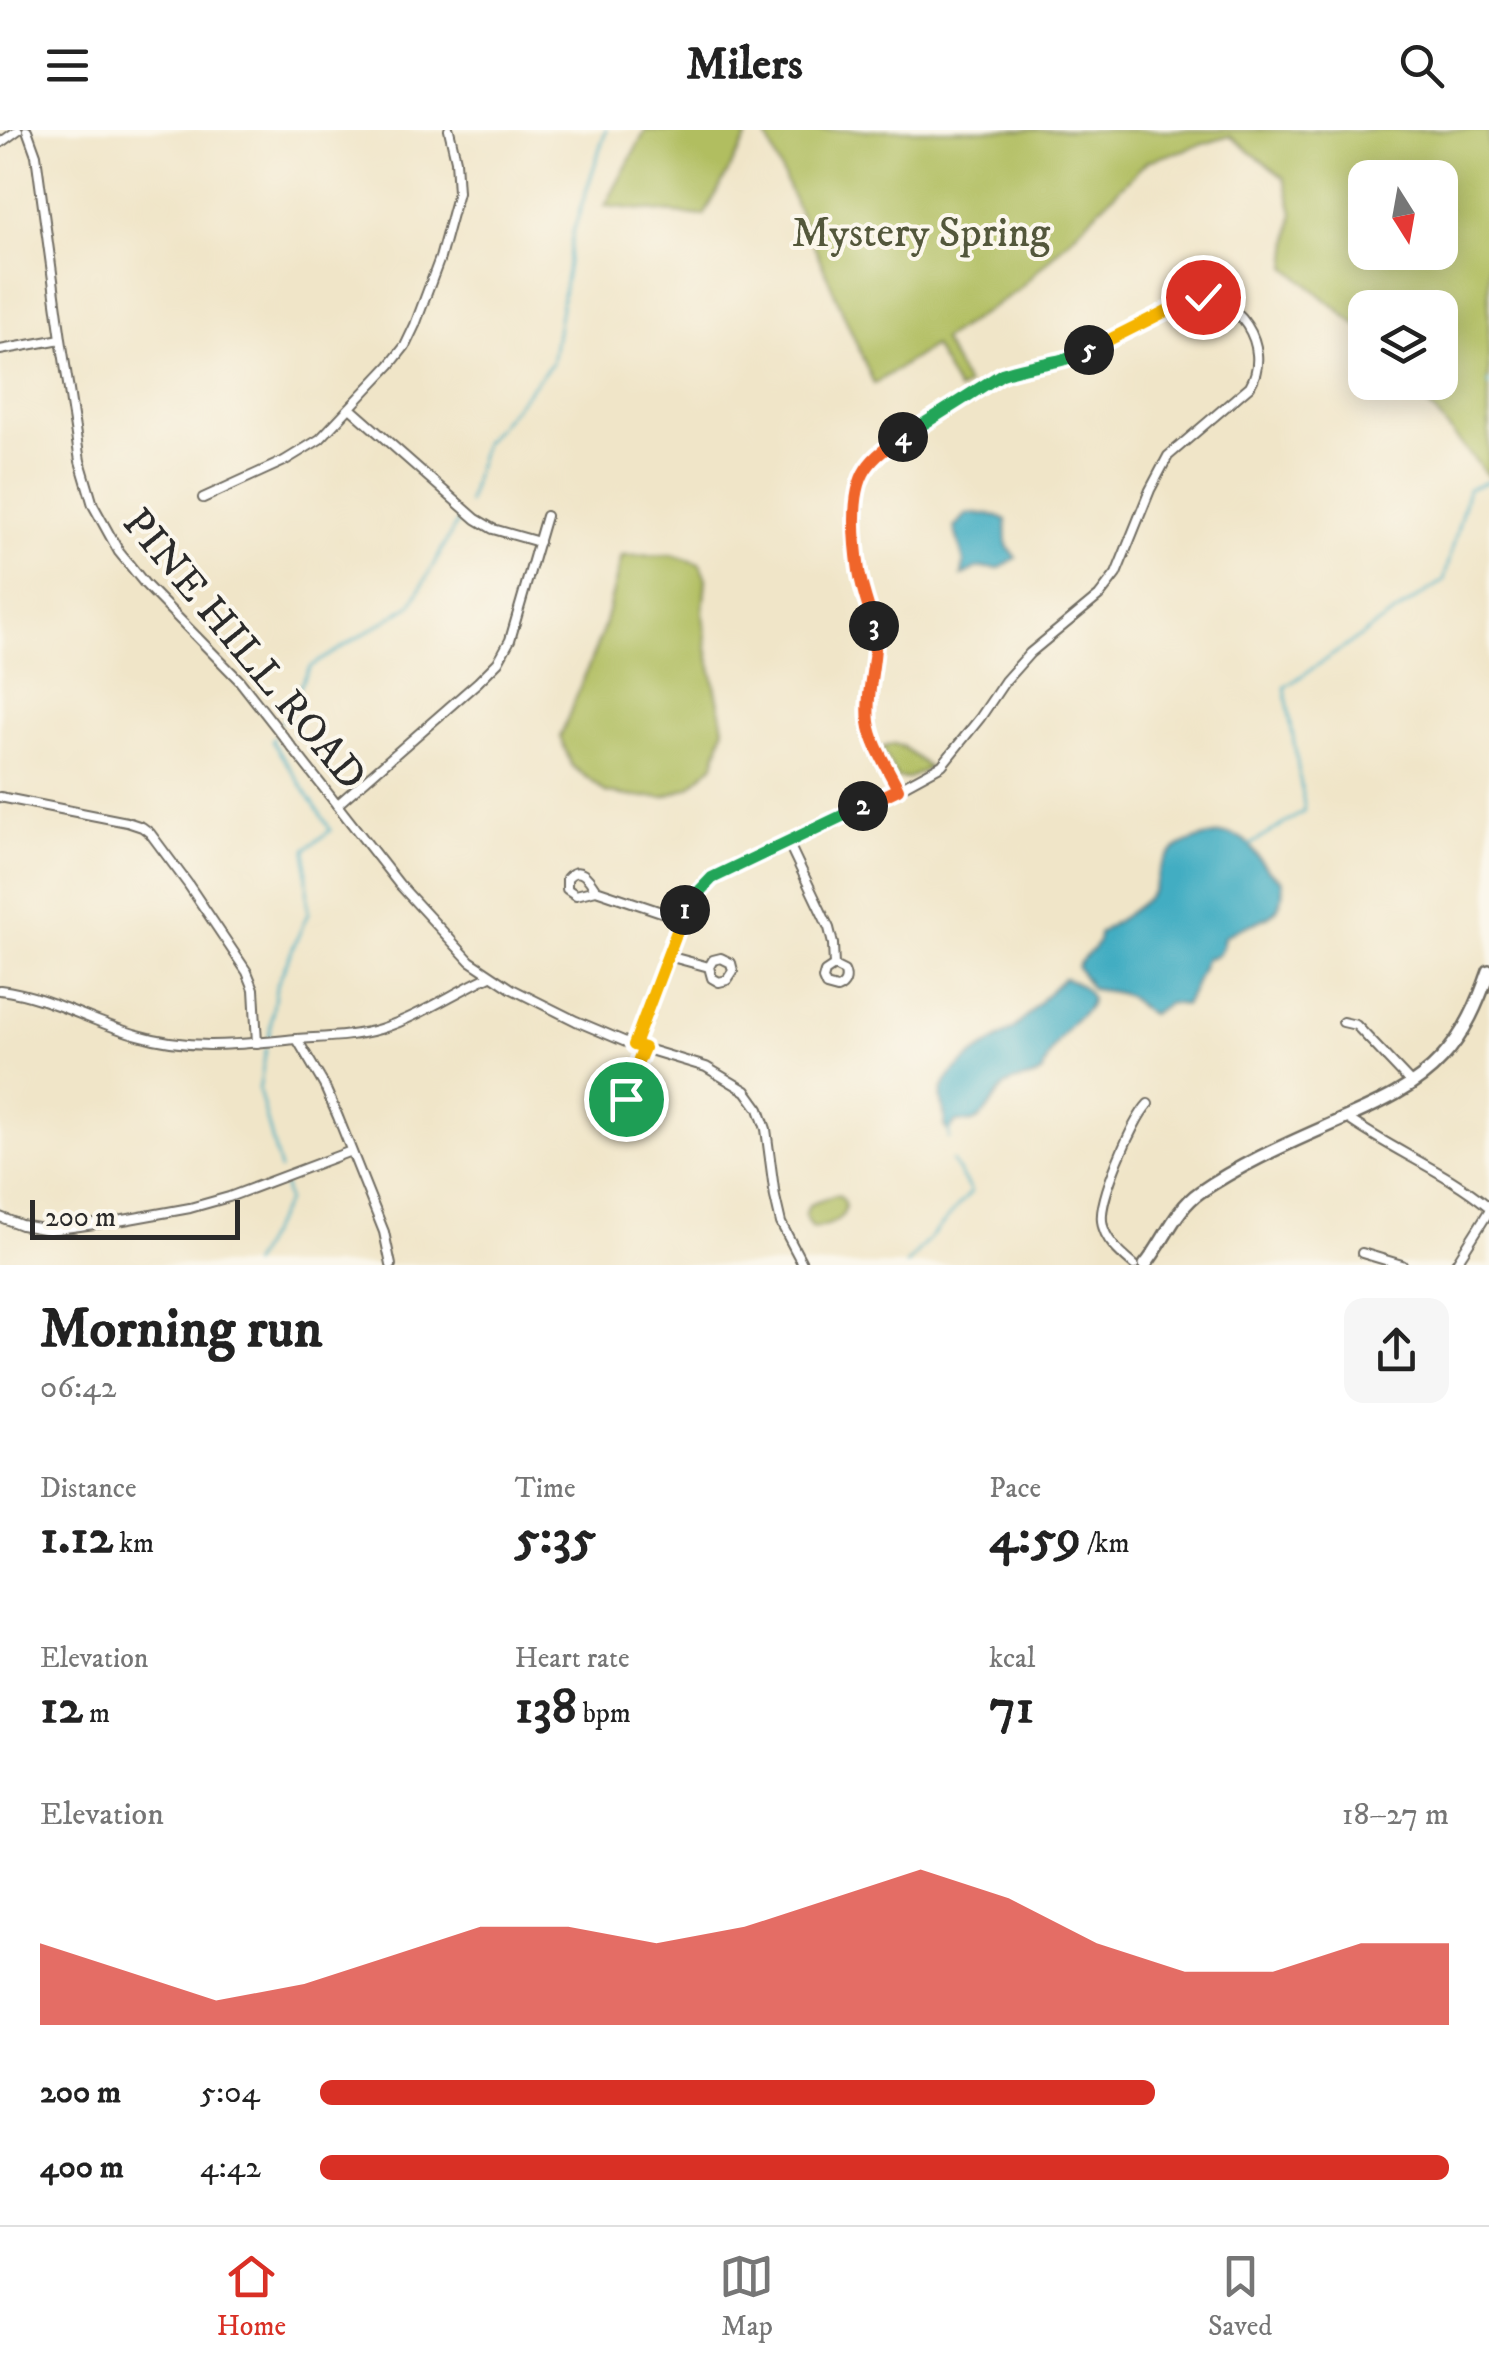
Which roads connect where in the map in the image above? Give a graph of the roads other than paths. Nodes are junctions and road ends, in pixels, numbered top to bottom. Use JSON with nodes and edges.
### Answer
{"nodes":[{"id":1,"x":18,"y":130,"type":"edge"},
{"id":2,"x":28,"y":130,"type":"edge"},
{"id":3,"x":449,"y":130,"type":"edge"},
{"id":4,"x":0,"y":142,"type":"edge"},
{"id":5,"x":61,"y":339,"type":"junction"},
{"id":6,"x":0,"y":350,"type":"edge"},
{"id":7,"x":350,"y":408,"type":"junction"},
{"id":8,"x":203,"y":498,"type":"dead end"},
{"id":9,"x":546,"y":516,"type":"dead end"},
{"id":10,"x":539,"y":542,"type":"junction"},
{"id":11,"x":898,"y":789,"type":"junction"},
{"id":12,"x":0,"y":797,"type":"edge"},
{"id":13,"x":337,"y":804,"type":"junction"},
{"id":14,"x":787,"y":840,"type":"junction"},
{"id":15,"x":596,"y":890,"type":"dead end"},
{"id":16,"x":682,"y":920,"type":"junction"},
{"id":17,"x":668,"y":956,"type":"junction"},
{"id":18,"x":834,"y":966,"type":"dead end"},
{"id":19,"x":709,"y":967,"type":"dead end"},
{"id":20,"x":1489,"y":971,"type":"edge"},
{"id":21,"x":490,"y":976,"type":"junction"},
{"id":22,"x":0,"y":990,"type":"edge"},
{"id":23,"x":1344,"y":1022,"type":"dead end"},
{"id":24,"x":297,"y":1039,"type":"junction"},
{"id":25,"x":257,"y":1044,"type":"junction"},
{"id":26,"x":634,"y":1045,"type":"junction"},
{"id":27,"x":644,"y":1048,"type":"junction"},
{"id":28,"x":1412,"y":1084,"type":"junction"},
{"id":29,"x":1148,"y":1104,"type":"dead end"},
{"id":30,"x":637,"y":1116,"type":"dead end"},
{"id":31,"x":1347,"y":1118,"type":"junction"},
{"id":32,"x":351,"y":1151,"type":"junction"},
{"id":33,"x":1489,"y":1209,"type":"edge"},
{"id":34,"x":0,"y":1217,"type":"edge"},
{"id":35,"x":1362,"y":1253,"type":"dead end"},
{"id":36,"x":390,"y":1265,"type":"edge"},
{"id":37,"x":804,"y":1265,"type":"edge"},
{"id":38,"x":1134,"y":1265,"type":"edge"},
{"id":39,"x":1145,"y":1265,"type":"edge"},
{"id":40,"x":1402,"y":1265,"type":"edge"},
{"id":41,"x":1454,"y":1265,"type":"edge"}],
"edges":[{"from":1,"to":4,"type":"street"},
{"from":2,"to":5,"type":"street","name":"PINE HILL ROAD"},
{"from":3,"to":7,"type":"street"},
{"from":5,"to":6,"type":"street"},
{"from":5,"to":13,"type":"street","name":"PINE HILL ROAD"},
{"from":7,"to":8,"type":"street"},
{"from":7,"to":10,"type":"street"},
{"from":9,"to":10,"type":"street"},
{"from":10,"to":13,"type":"street"},
{"from":11,"to":11,"type":"street"},
{"from":11,"to":14,"type":"street"},
{"from":12,"to":25,"type":"street"},
{"from":13,"to":21,"type":"street","name":"PINE HILL ROAD"},
{"from":14,"to":16,"type":"street"},
{"from":14,"to":18,"type":"street"},
{"from":15,"to":16,"type":"street"},
{"from":16,"to":17,"type":"street"},
{"from":17,"to":19,"type":"street"},
{"from":17,"to":26,"type":"street"},
{"from":20,"to":28,"type":"main road"},
{"from":21,"to":24,"type":"street"},
{"from":21,"to":26,"type":"street","name":"PINE HILL ROAD"},
{"from":22,"to":25,"type":"street"},
{"from":23,"to":28,"type":"street"},
{"from":24,"to":25,"type":"street"},
{"from":24,"to":32,"type":"street"},
{"from":26,"to":27,"type":"street","name":"PINE HILL ROAD"},
{"from":27,"to":30,"type":"street"},
{"from":27,"to":37,"type":"street","name":"PINE HILL ROAD"},
{"from":28,"to":31,"type":"main road"},
{"from":29,"to":38,"type":"street"},
{"from":31,"to":33,"type":"street"},
{"from":31,"to":39,"type":"main road"},
{"from":32,"to":34,"type":"street"},
{"from":32,"to":36,"type":"street"},
{"from":33,"to":41,"type":"street"},
{"from":35,"to":40,"type":"street"}]}
